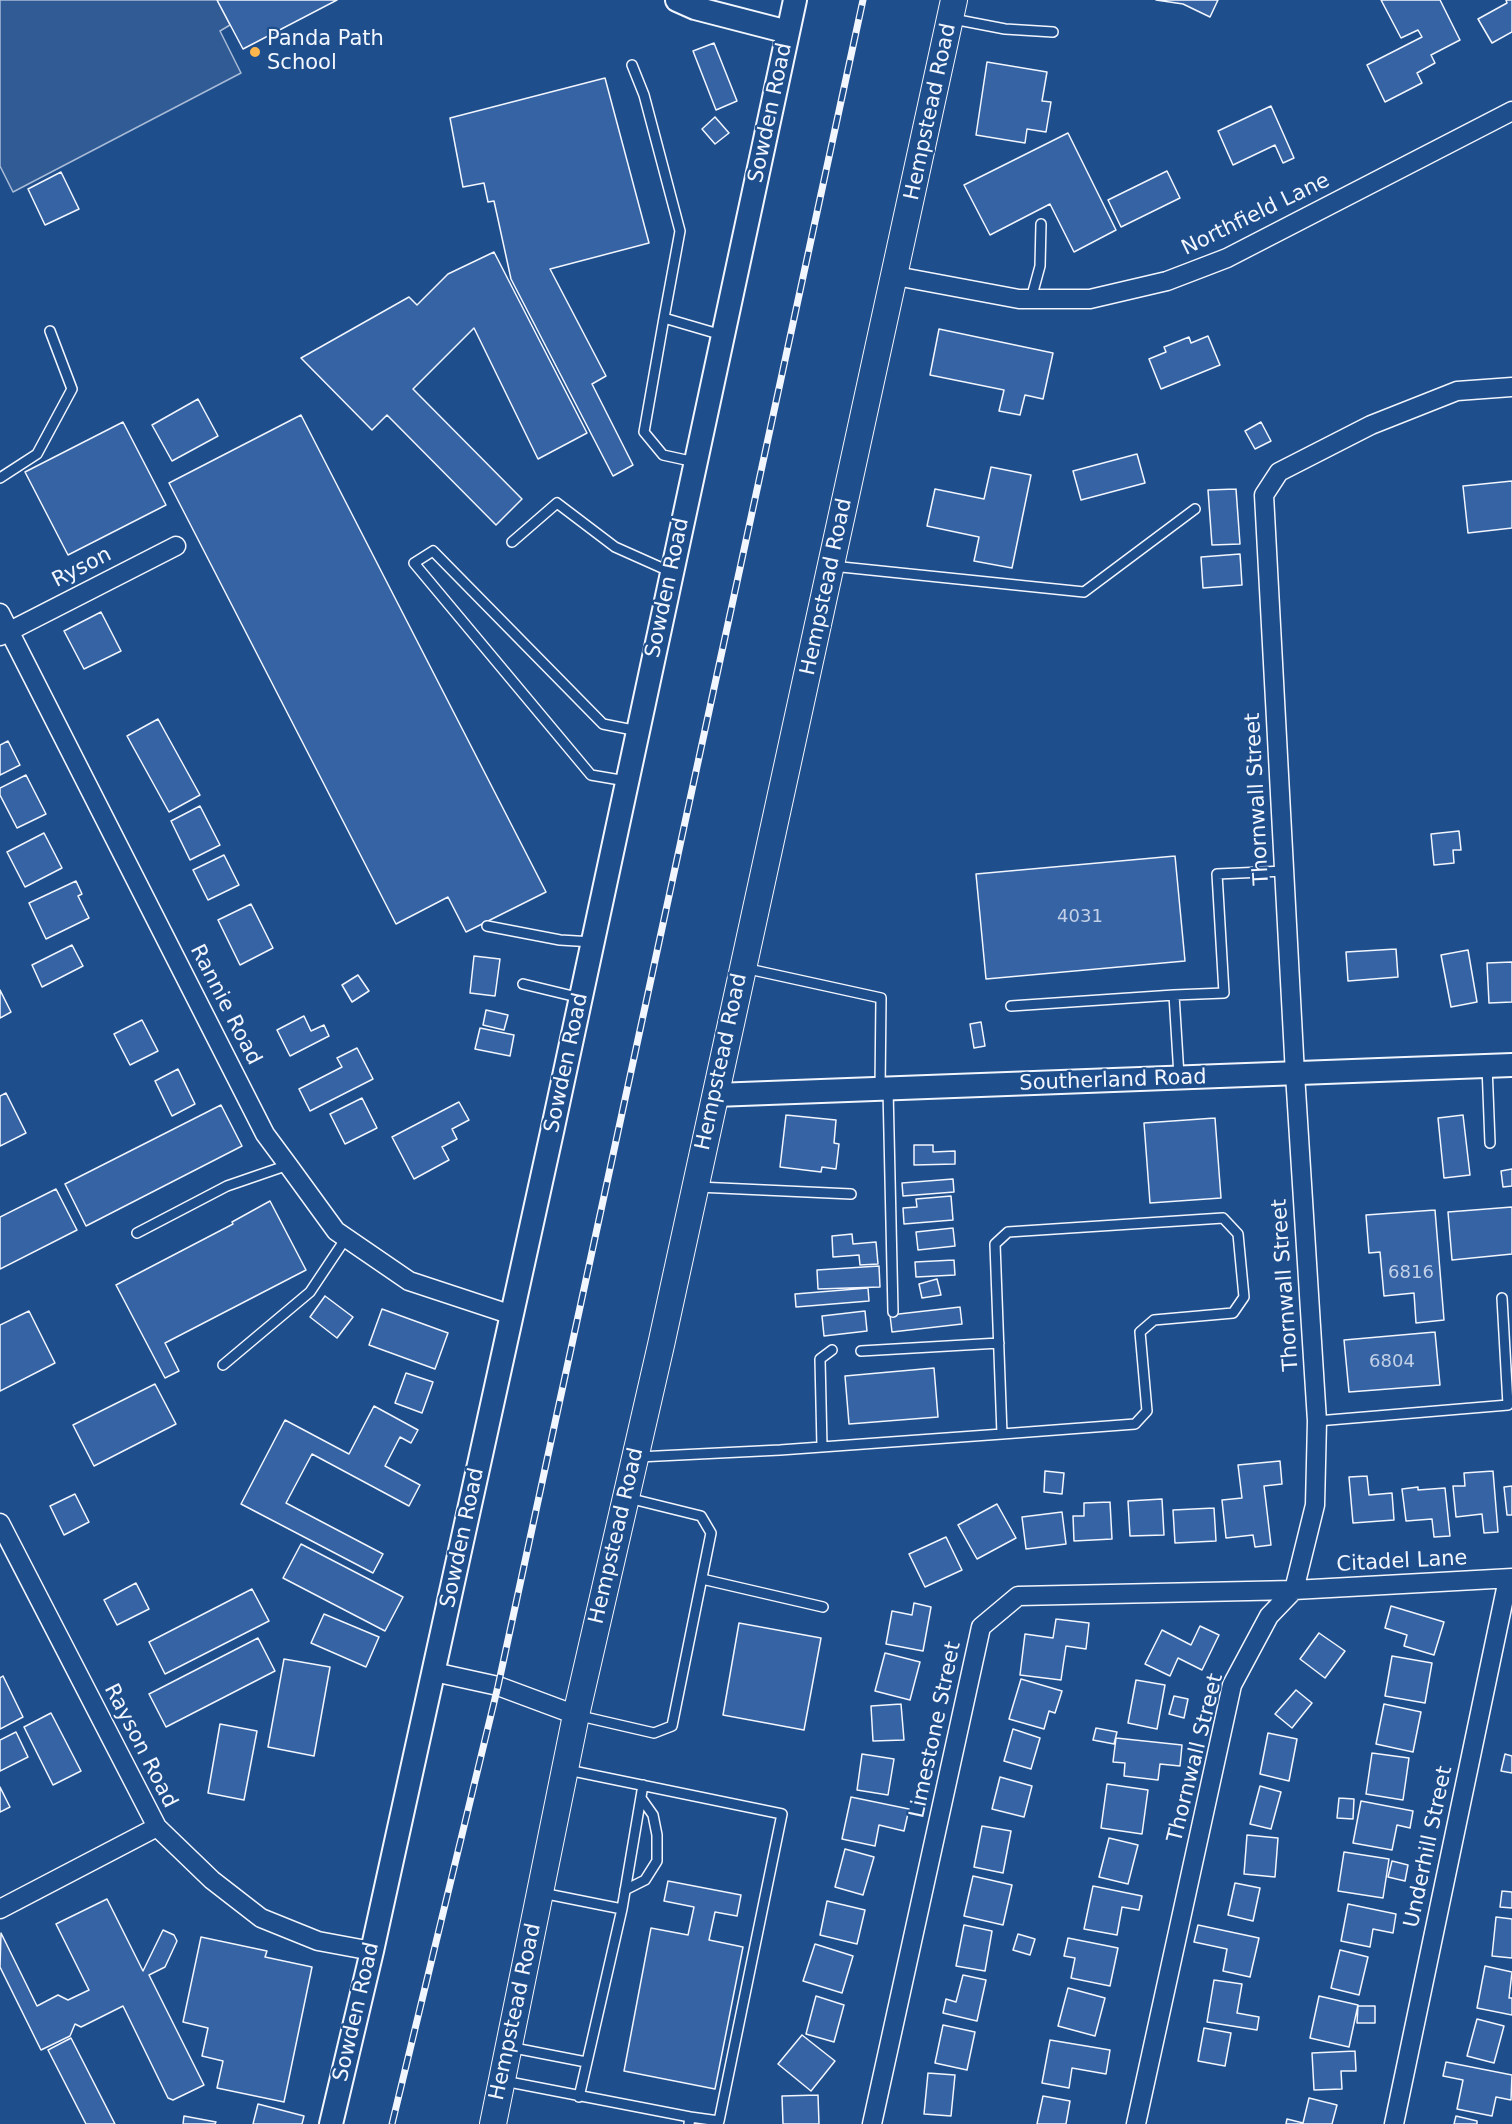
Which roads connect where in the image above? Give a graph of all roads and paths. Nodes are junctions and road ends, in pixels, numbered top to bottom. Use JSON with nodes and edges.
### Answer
{"nodes":[{"id":1,"x":677,"y":0,"type":"edge"},
{"id":2,"x":795,"y":0,"type":"edge"},
{"id":3,"x":952,"y":9,"type":"edge"},
{"id":4,"x":1053,"y":32,"type":"dead end"},
{"id":5,"x":788,"y":33,"type":"junction"},
{"id":6,"x":632,"y":65,"type":"dead end"},
{"id":7,"x":1512,"y":111,"type":"edge"},
{"id":8,"x":1041,"y":224,"type":"dead end"},
{"id":9,"x":896,"y":276,"type":"junction"},
{"id":10,"x":1031,"y":299,"type":"junction"},
{"id":11,"x":664,"y":318,"type":"junction"},
{"id":12,"x":50,"y":331,"type":"dead end"},
{"id":13,"x":722,"y":335,"type":"junction"},
{"id":14,"x":1512,"y":387,"type":"edge"},
{"id":15,"x":695,"y":462,"type":"junction"},
{"id":16,"x":0,"y":478,"type":"edge"},
{"id":17,"x":1195,"y":509,"type":"dead end"},
{"id":18,"x":512,"y":542,"type":"dead end"},
{"id":19,"x":176,"y":546,"type":"dead end"},
{"id":20,"x":832,"y":566,"type":"junction"},
{"id":21,"x":671,"y":572,"type":"junction"},
{"id":22,"x":0,"y":613,"type":"edge"},
{"id":23,"x":5,"y":633,"type":"edge"},
{"id":24,"x":638,"y":731,"type":"junction"},
{"id":25,"x":627,"y":781,"type":"junction"},
{"id":26,"x":1284,"y":871,"type":"junction"},
{"id":27,"x":487,"y":926,"type":"dead end"},
{"id":28,"x":593,"y":942,"type":"junction"},
{"id":29,"x":743,"y":968,"type":"junction"},
{"id":30,"x":523,"y":984,"type":"dead end"},
{"id":31,"x":1174,"y":995,"type":"junction"},
{"id":32,"x":581,"y":998,"type":"junction"},
{"id":33,"x":1011,"y":1006,"type":"dead end"},
{"id":34,"x":1512,"y":1065,"type":"edge"},
{"id":35,"x":1487,"y":1066,"type":"junction"},
{"id":36,"x":1295,"y":1074,"type":"junction"},
{"id":37,"x":1179,"y":1078,"type":"junction"},
{"id":38,"x":884,"y":1089,"type":"junction"},
{"id":39,"x":715,"y":1095,"type":"junction"},
{"id":40,"x":1490,"y":1143,"type":"dead end"},
{"id":41,"x":288,"y":1165,"type":"junction"},
{"id":42,"x":695,"y":1187,"type":"junction"},
{"id":43,"x":851,"y":1194,"type":"dead end"},
{"id":44,"x":137,"y":1233,"type":"dead end"},
{"id":45,"x":346,"y":1238,"type":"junction"},
{"id":46,"x":1502,"y":1298,"type":"dead end"},
{"id":47,"x":893,"y":1312,"type":"dead end"},
{"id":48,"x":512,"y":1315,"type":"junction"},
{"id":49,"x":999,"y":1342,"type":"junction"},
{"id":50,"x":832,"y":1350,"type":"dead end"},
{"id":51,"x":861,"y":1351,"type":"dead end"},
{"id":52,"x":223,"y":1365,"type":"dead end"},
{"id":53,"x":1317,"y":1421,"type":"junction"},
{"id":54,"x":1002,"y":1434,"type":"junction"},
{"id":55,"x":822,"y":1447,"type":"junction"},
{"id":56,"x":635,"y":1457,"type":"junction"},
{"id":57,"x":626,"y":1497,"type":"junction"},
{"id":58,"x":0,"y":1523,"type":"edge"},
{"id":59,"x":702,"y":1579,"type":"junction"},
{"id":60,"x":1510,"y":1579,"type":"edge"},
{"id":61,"x":1294,"y":1590,"type":"junction"},
{"id":62,"x":823,"y":1606,"type":"dead end"},
{"id":63,"x":434,"y":1672,"type":"junction"},
{"id":64,"x":576,"y":1715,"type":"junction"},
{"id":65,"x":565,"y":1769,"type":"junction"},
{"id":66,"x":643,"y":1785,"type":"junction"},
{"id":67,"x":641,"y":1798,"type":"junction"},
{"id":68,"x":157,"y":1827,"type":"junction"},
{"id":69,"x":625,"y":1890,"type":"junction"},
{"id":70,"x":540,"y":1893,"type":"junction"},
{"id":71,"x":0,"y":1909,"type":"edge"},
{"id":72,"x":622,"y":1909,"type":"junction"},
{"id":73,"x":372,"y":1951,"type":"junction"},
{"id":74,"x":508,"y":2047,"type":"junction"},
{"id":75,"x":586,"y":2062,"type":"junction"},
{"id":76,"x":502,"y":2081,"type":"junction"},
{"id":77,"x":579,"y":2097,"type":"junction"},
{"id":78,"x":690,"y":2121,"type":"edge"},
{"id":79,"x":496,"y":2123,"type":"edge"},
{"id":80,"x":331,"y":2124,"type":"edge"},
{"id":81,"x":872,"y":2124,"type":"edge"},
{"id":82,"x":1136,"y":2124,"type":"edge"},
{"id":83,"x":1394,"y":2124,"type":"edge"}],
"edges":[{"from":1,"to":5,"type":"street"},
{"from":2,"to":5,"type":"street","name":"Sowden Road"},
{"from":3,"to":4,"type":"lane"},
{"from":3,"to":9,"type":"main road","name":"Hempstead Road"},
{"from":5,"to":13,"type":"street","name":"Sowden Road"},
{"from":6,"to":11,"type":"lane"},
{"from":7,"to":10,"type":"street","name":"Northfield Lane"},
{"from":8,"to":10,"type":"lane"},
{"from":9,"to":10,"type":"street","name":"Northfield Lane"},
{"from":9,"to":20,"type":"main road","name":"Hempstead Road"},
{"from":11,"to":13,"type":"lane"},
{"from":11,"to":15,"type":"lane"},
{"from":12,"to":16,"type":"lane"},
{"from":13,"to":15,"type":"street","name":"Sowden Road"},
{"from":14,"to":26,"type":"street","name":"Thornwall Street"},
{"from":15,"to":21,"type":"street","name":"Sowden Road"},
{"from":17,"to":20,"type":"lane"},
{"from":18,"to":21,"type":"lane"},
{"from":19,"to":23,"type":"street","name":"Ryson"},
{"from":20,"to":29,"type":"main road","name":"Hempstead Road"},
{"from":21,"to":24,"type":"street","name":"Sowden Road"},
{"from":22,"to":23,"type":"street","name":"Rannie Road"},
{"from":23,"to":41,"type":"street","name":"Rannie Road"},
{"from":24,"to":25,"type":"street","name":"Sowden Road"},
{"from":24,"to":25,"type":"lane"},
{"from":25,"to":28,"type":"street","name":"Sowden Road"},
{"from":26,"to":31,"type":"lane"},
{"from":26,"to":36,"type":"street","name":"Thornwall Street"},
{"from":27,"to":28,"type":"lane"},
{"from":28,"to":32,"type":"street","name":"Sowden Road"},
{"from":29,"to":38,"type":"lane"},
{"from":29,"to":39,"type":"main road","name":"Hempstead Road"},
{"from":30,"to":32,"type":"lane"},
{"from":31,"to":33,"type":"lane"},
{"from":31,"to":37,"type":"lane"},
{"from":32,"to":48,"type":"street","name":"Sowden Road"},
{"from":34,"to":35,"type":"street","name":"Southerland Road"},
{"from":35,"to":36,"type":"street","name":"Southerland Road"},
{"from":35,"to":40,"type":"lane"},
{"from":36,"to":37,"type":"street","name":"Southerland Road"},
{"from":36,"to":53,"type":"street","name":"Thornwall Street"},
{"from":37,"to":38,"type":"street","name":"Southerland Road"},
{"from":38,"to":39,"type":"street","name":"Southerland Road"},
{"from":38,"to":47,"type":"lane"},
{"from":39,"to":42,"type":"main road","name":"Hempstead Road"},
{"from":41,"to":44,"type":"lane"},
{"from":41,"to":45,"type":"street","name":"Rannie Road"},
{"from":42,"to":43,"type":"lane"},
{"from":42,"to":56,"type":"main road","name":"Hempstead Road"},
{"from":45,"to":48,"type":"street","name":"Rannie Road"},
{"from":45,"to":52,"type":"lane"},
{"from":46,"to":53,"type":"lane"},
{"from":48,"to":63,"type":"street","name":"Sowden Road"},
{"from":49,"to":51,"type":"lane"},
{"from":49,"to":54,"type":"lane"},
{"from":49,"to":54,"type":"lane"},
{"from":50,"to":55,"type":"lane"},
{"from":53,"to":61,"type":"street","name":"Thornwall Street"},
{"from":54,"to":55,"type":"lane"},
{"from":55,"to":56,"type":"lane"},
{"from":56,"to":57,"type":"main road","name":"Hempstead Road"},
{"from":57,"to":59,"type":"lane"},
{"from":57,"to":64,"type":"main road","name":"Hempstead Road"},
{"from":58,"to":68,"type":"street","name":"Rayson Road"},
{"from":59,"to":62,"type":"lane"},
{"from":59,"to":64,"type":"lane"},
{"from":60,"to":61,"type":"street","name":"Citadel Lane"},
{"from":60,"to":83,"type":"street","name":"Underhill Street"},
{"from":61,"to":81,"type":"street","name":"Limestone Street"},
{"from":61,"to":82,"type":"street","name":"Thornwall Street"},
{"from":63,"to":64,"type":"street"},
{"from":63,"to":73,"type":"street","name":"Sowden Road"},
{"from":64,"to":65,"type":"main road","name":"Hempstead Road"},
{"from":65,"to":66,"type":"lane"},
{"from":65,"to":70,"type":"main road","name":"Hempstead Road"},
{"from":66,"to":67,"type":"lane"},
{"from":66,"to":78,"type":"lane"},
{"from":67,"to":69,"type":"lane"},
{"from":67,"to":69,"type":"lane"},
{"from":68,"to":71,"type":"street"},
{"from":68,"to":73,"type":"street","name":"Rayson Road"},
{"from":69,"to":72,"type":"lane"},
{"from":70,"to":72,"type":"lane"},
{"from":70,"to":74,"type":"main road","name":"Hempstead Road"},
{"from":72,"to":75,"type":"lane"},
{"from":73,"to":80,"type":"street","name":"Sowden Road"},
{"from":74,"to":75,"type":"lane"},
{"from":74,"to":76,"type":"main road","name":"Hempstead Road"},
{"from":75,"to":77,"type":"lane"},
{"from":76,"to":77,"type":"lane"},
{"from":76,"to":79,"type":"main road","name":"Hempstead Road"},
{"from":77,"to":78,"type":"lane"}]}
